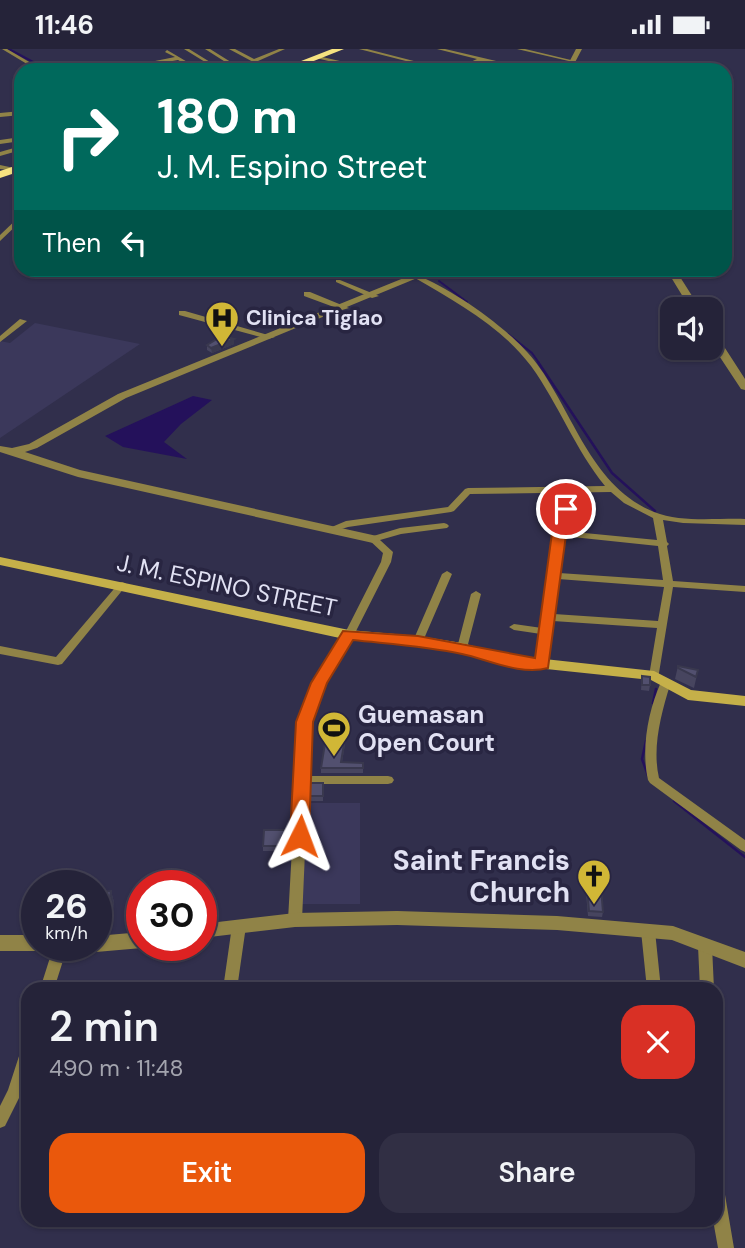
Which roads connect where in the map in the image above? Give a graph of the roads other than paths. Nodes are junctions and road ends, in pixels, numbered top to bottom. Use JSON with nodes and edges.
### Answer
{"nodes":[{"id":1,"x":4,"y":49,"type":"edge"},
{"id":2,"x":173,"y":49,"type":"edge"},
{"id":3,"x":186,"y":49,"type":"edge"},
{"id":4,"x":207,"y":49,"type":"edge"},
{"id":5,"x":231,"y":49,"type":"edge"},
{"id":6,"x":257,"y":49,"type":"edge"},
{"id":7,"x":283,"y":49,"type":"edge"},
{"id":8,"x":340,"y":49,"type":"edge"},
{"id":9,"x":361,"y":49,"type":"edge"},
{"id":10,"x":439,"y":49,"type":"edge"},
{"id":11,"x":463,"y":49,"type":"edge"},
{"id":12,"x":519,"y":49,"type":"edge"},
{"id":13,"x":579,"y":49,"type":"edge"},
{"id":14,"x":562,"y":50,"type":"edge"},
{"id":15,"x":454,"y":53,"type":"junction"},
{"id":16,"x":268,"y":55,"type":"junction"},
{"id":17,"x":444,"y":56,"type":"dead end"},
{"id":18,"x":550,"y":56,"type":"junction"},
{"id":19,"x":180,"y":58,"type":"junction"},
{"id":20,"x":315,"y":58,"type":"junction"},
{"id":21,"x":481,"y":59,"type":"junction"},
{"id":22,"x":433,"y":60,"type":"dead end"},
{"id":23,"x":253,"y":61,"type":"junction"},
{"id":24,"x":573,"y":61,"type":"joint"},
{"id":25,"x":164,"y":62,"type":"joint"},
{"id":26,"x":376,"y":62,"type":"dead end"},
{"id":27,"x":29,"y":63,"type":"edge"},
{"id":28,"x":158,"y":63,"type":"edge"},
{"id":29,"x":188,"y":63,"type":"edge"},
{"id":30,"x":209,"y":63,"type":"edge"},
{"id":31,"x":230,"y":63,"type":"edge"},
{"id":32,"x":257,"y":63,"type":"edge"},
{"id":33,"x":302,"y":63,"type":"edge"},
{"id":34,"x":321,"y":63,"type":"edge"},
{"id":35,"x":341,"y":63,"type":"edge"},
{"id":36,"x":373,"y":63,"type":"edge"},
{"id":37,"x":420,"y":63,"type":"edge"},
{"id":38,"x":426,"y":63,"type":"edge"},
{"id":39,"x":472,"y":63,"type":"edge"},
{"id":40,"x":499,"y":63,"type":"edge"},
{"id":41,"x":14,"y":224,"type":"edge"},
{"id":42,"x":0,"y":239,"type":"edge"},
{"id":43,"x":414,"y":277,"type":"edge"},
{"id":44,"x":430,"y":277,"type":"edge"},
{"id":45,"x":675,"y":277,"type":"edge"},
{"id":46,"x":338,"y":281,"type":"dead end"},
{"id":47,"x":307,"y":294,"type":"dead end"},
{"id":48,"x":375,"y":296,"type":"junction"},
{"id":49,"x":688,"y":297,"type":"edge"},
{"id":50,"x":345,"y":307,"type":"junction"},
{"id":51,"x":182,"y":313,"type":"dead end"},
{"id":52,"x":23,"y":321,"type":"dead end"},
{"id":53,"x":271,"y":337,"type":"junction"},
{"id":54,"x":0,"y":340,"type":"edge"},
{"id":55,"x":723,"y":353,"type":"edge"},
{"id":56,"x":745,"y":387,"type":"edge"},
{"id":57,"x":0,"y":449,"type":"edge"},
{"id":58,"x":15,"y":451,"type":"junction"},
{"id":59,"x":611,"y":489,"type":"junction"},
{"id":60,"x":587,"y":510,"type":"dead end"},
{"id":61,"x":658,"y":517,"type":"junction"},
{"id":62,"x":745,"y":522,"type":"edge"},
{"id":63,"x":444,"y":526,"type":"dead end"},
{"id":64,"x":332,"y":529,"type":"junction"},
{"id":65,"x":559,"y":533,"type":"junction"},
{"id":66,"x":373,"y":539,"type":"junction"},
{"id":67,"x":664,"y":544,"type":"junction"},
{"id":68,"x":0,"y":561,"type":"edge"},
{"id":69,"x":447,"y":574,"type":"dead end"},
{"id":70,"x":553,"y":576,"type":"junction"},
{"id":71,"x":669,"y":584,"type":"junction"},
{"id":72,"x":122,"y":585,"type":"junction"},
{"id":73,"x":745,"y":589,"type":"edge"},
{"id":74,"x":476,"y":594,"type":"dead end"},
{"id":75,"x":549,"y":617,"type":"junction"},
{"id":76,"x":662,"y":625,"type":"junction"},
{"id":77,"x":514,"y":627,"type":"dead end"},
{"id":78,"x":547,"y":632,"type":"junction"},
{"id":79,"x":349,"y":635,"type":"junction"},
{"id":80,"x":418,"y":641,"type":"junction"},
{"id":81,"x":462,"y":648,"type":"junction"},
{"id":82,"x":0,"y":650,"type":"edge"},
{"id":83,"x":542,"y":664,"type":"junction"},
{"id":84,"x":659,"y":681,"type":"junction"},
{"id":85,"x":745,"y":701,"type":"edge"},
{"id":86,"x":302,"y":780,"type":"junction"},
{"id":87,"x":388,"y":780,"type":"dead end"},
{"id":88,"x":745,"y":848,"type":"edge"},
{"id":89,"x":295,"y":920,"type":"junction"},
{"id":90,"x":239,"y":926,"type":"junction"},
{"id":91,"x":217,"y":929,"type":"edge"},
{"id":92,"x":648,"y":931,"type":"junction"},
{"id":93,"x":0,"y":943,"type":"edge"},
{"id":94,"x":21,"y":943,"type":"edge"},
{"id":95,"x":705,"y":946,"type":"junction"},
{"id":96,"x":745,"y":960,"type":"edge"},
{"id":97,"x":56,"y":961,"type":"edge"},
{"id":98,"x":49,"y":982,"type":"edge"},
{"id":99,"x":231,"y":982,"type":"edge"},
{"id":100,"x":653,"y":982,"type":"edge"},
{"id":101,"x":707,"y":982,"type":"edge"},
{"id":102,"x":21,"y":1073,"type":"edge"},
{"id":103,"x":0,"y":1121,"type":"edge"},
{"id":104,"x":722,"y":1227,"type":"edge"},
{"id":105,"x":726,"y":1248,"type":"edge"}],
"edges":[{"from":1,"to":27,"type":"street"},
{"from":2,"to":19,"type":"street"},
{"from":3,"to":30,"type":"street"},
{"from":4,"to":31,"type":"street"},
{"from":5,"to":23,"type":"street"},
{"from":6,"to":16,"type":"street"},
{"from":7,"to":16,"type":"street"},
{"from":8,"to":20,"type":"highway"},
{"from":9,"to":37,"type":"street"},
{"from":10,"to":15,"type":"street"},
{"from":11,"to":15,"type":"street"},
{"from":12,"to":18,"type":"street"},
{"from":13,"to":24,"type":"street"},
{"from":14,"to":18,"type":"street"},
{"from":15,"to":17,"type":"street"},
{"from":15,"to":21,"type":"street"},
{"from":16,"to":23,"type":"street"},
{"from":18,"to":24,"type":"street"},
{"from":19,"to":25,"type":"street"},
{"from":19,"to":29,"type":"street"},
{"from":20,"to":33,"type":"highway"},
{"from":20,"to":34,"type":"street"},
{"from":20,"to":35,"type":"street"},
{"from":21,"to":39,"type":"street"},
{"from":21,"to":40,"type":"street"},
{"from":22,"to":38,"type":"street"},
{"from":23,"to":32,"type":"street"},
{"from":25,"to":28,"type":"street"},
{"from":26,"to":36,"type":"street"},
{"from":41,"to":42,"type":"street"},
{"from":43,"to":48,"type":"street"},
{"from":44,"to":59,"type":"street"},
{"from":45,"to":49,"type":"street"},
{"from":46,"to":48,"type":"street"},
{"from":47,"to":50,"type":"street"},
{"from":48,"to":50,"type":"street"},
{"from":50,"to":53,"type":"street"},
{"from":51,"to":53,"type":"street"},
{"from":52,"to":54,"type":"street"},
{"from":53,"to":58,"type":"street"},
{"from":55,"to":56,"type":"street"},
{"from":57,"to":58,"type":"street"},
{"from":58,"to":64,"type":"street"},
{"from":59,"to":61,"type":"street"},
{"from":59,"to":64,"type":"street"},
{"from":60,"to":65,"type":"street"},
{"from":61,"to":62,"type":"street"},
{"from":61,"to":67,"type":"street"},
{"from":63,"to":66,"type":"street"},
{"from":64,"to":66,"type":"street"},
{"from":65,"to":67,"type":"street"},
{"from":65,"to":70,"type":"street"},
{"from":66,"to":79,"type":"street"},
{"from":67,"to":71,"type":"street"},
{"from":68,"to":72,"type":"main road","name":"J. M. ESPINO STREET"},
{"from":69,"to":80,"type":"street"},
{"from":70,"to":71,"type":"street"},
{"from":70,"to":75,"type":"street"},
{"from":71,"to":73,"type":"street"},
{"from":71,"to":76,"type":"street"},
{"from":72,"to":79,"type":"main road","name":"J. M. ESPINO STREET"},
{"from":72,"to":82,"type":"street"},
{"from":74,"to":81,"type":"street"},
{"from":75,"to":76,"type":"street"},
{"from":75,"to":78,"type":"street"},
{"from":76,"to":84,"type":"street"},
{"from":77,"to":78,"type":"street"},
{"from":78,"to":83,"type":"street"},
{"from":79,"to":80,"type":"main road","name":"J. M. ESPINO STREET"},
{"from":79,"to":86,"type":"street"},
{"from":80,"to":81,"type":"main road","name":"J. M. ESPINO STREET"},
{"from":81,"to":83,"type":"main road","name":"J. M. ESPINO STREET"},
{"from":83,"to":84,"type":"main road","name":"J. M. ESPINO STREET"},
{"from":84,"to":85,"type":"main road","name":"J. M. ESPINO STREET"},
{"from":84,"to":88,"type":"street"},
{"from":86,"to":87,"type":"street"},
{"from":86,"to":89,"type":"street"},
{"from":89,"to":90,"type":"street"},
{"from":89,"to":92,"type":"street"},
{"from":90,"to":91,"type":"street"},
{"from":90,"to":99,"type":"street"},
{"from":92,"to":95,"type":"street"},
{"from":92,"to":100,"type":"street"},
{"from":93,"to":94,"type":"street"},
{"from":95,"to":96,"type":"street"},
{"from":95,"to":101,"type":"street"},
{"from":97,"to":98,"type":"street"},
{"from":102,"to":103,"type":"street"},
{"from":104,"to":105,"type":"street"}]}
